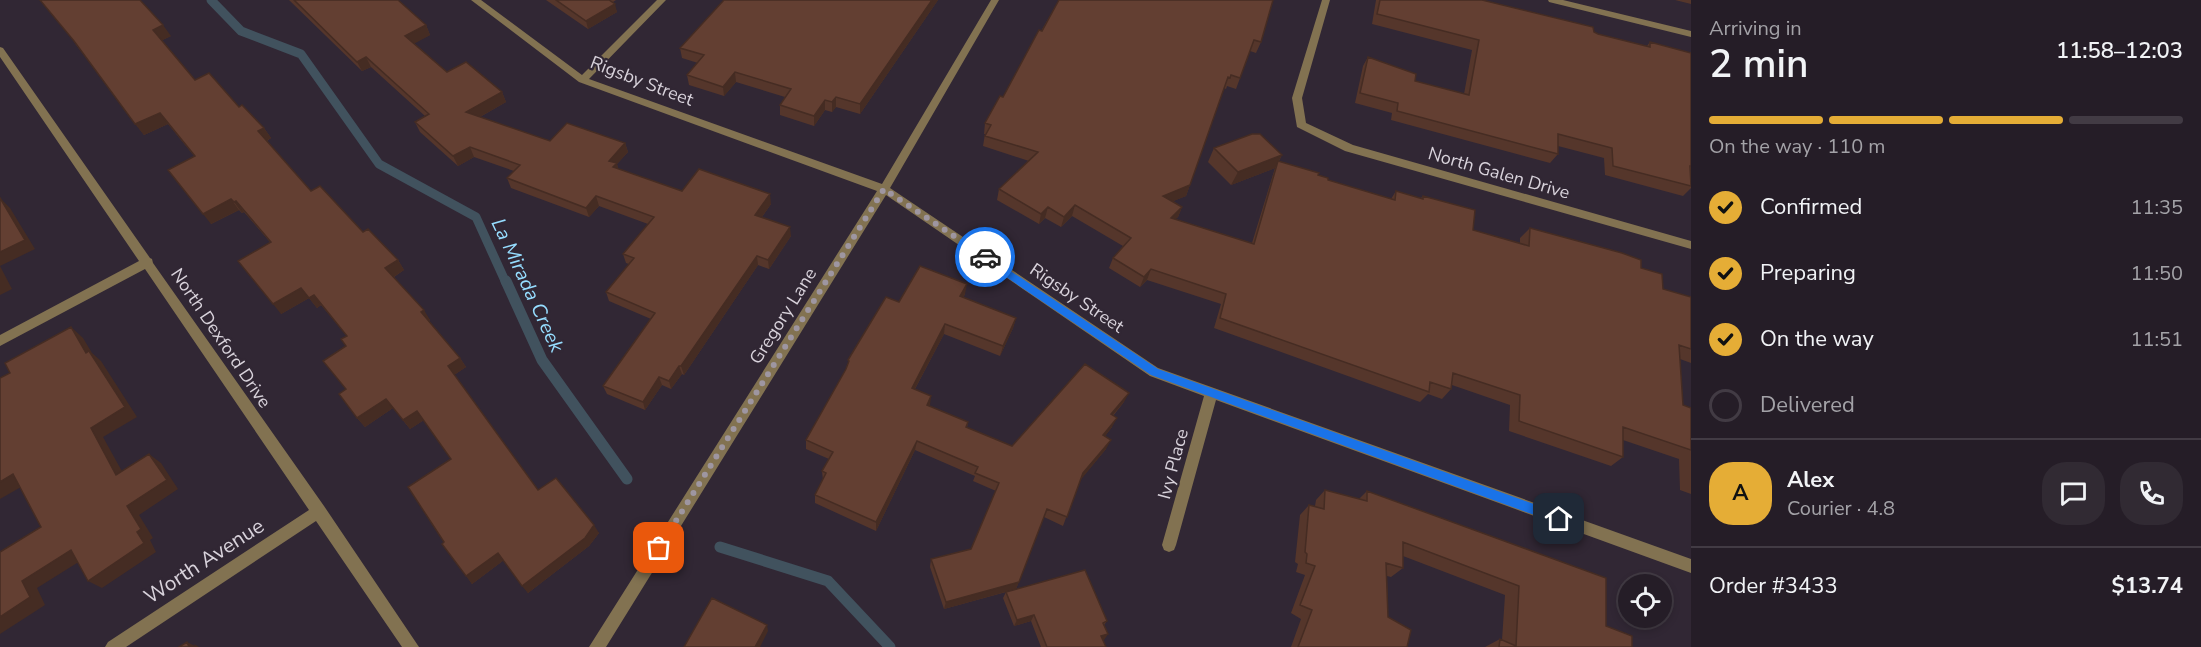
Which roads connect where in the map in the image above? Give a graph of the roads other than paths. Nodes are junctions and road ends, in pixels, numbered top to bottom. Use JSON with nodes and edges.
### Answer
{"nodes":[{"id":1,"x":476,"y":0,"type":"edge"},
{"id":2,"x":662,"y":0,"type":"edge"},
{"id":3,"x":995,"y":0,"type":"edge"},
{"id":4,"x":1326,"y":0,"type":"edge"},
{"id":5,"x":1552,"y":0,"type":"edge"},
{"id":6,"x":1691,"y":34,"type":"edge"},
{"id":7,"x":0,"y":50,"type":"edge"},
{"id":8,"x":582,"y":80,"type":"junction"},
{"id":9,"x":884,"y":189,"type":"junction"},
{"id":10,"x":1691,"y":245,"type":"edge"},
{"id":11,"x":148,"y":262,"type":"junction"},
{"id":12,"x":0,"y":341,"type":"edge"},
{"id":13,"x":1211,"y":393,"type":"junction"},
{"id":14,"x":319,"y":511,"type":"junction"},
{"id":15,"x":1169,"y":545,"type":"dead end"},
{"id":16,"x":1691,"y":570,"type":"edge"},
{"id":17,"x":113,"y":647,"type":"edge"},
{"id":18,"x":411,"y":647,"type":"edge"},
{"id":19,"x":597,"y":647,"type":"edge"}],
"edges":[{"from":1,"to":8,"type":"street","name":"Rigsby Street"},
{"from":2,"to":8,"type":"street"},
{"from":3,"to":9,"type":"street","name":"Gregory Lane"},
{"from":4,"to":10,"type":"street","name":"North Galen Drive"},
{"from":5,"to":6,"type":"street"},
{"from":7,"to":11,"type":"street","name":"North Dexford Drive"},
{"from":8,"to":9,"type":"street","name":"Rigsby Street"},
{"from":9,"to":13,"type":"street","name":"Rigsby Street"},
{"from":9,"to":19,"type":"street","name":"Gregory Lane"},
{"from":11,"to":12,"type":"street"},
{"from":11,"to":14,"type":"street","name":"North Dexford Drive"},
{"from":13,"to":15,"type":"street","name":"Ivy Place"},
{"from":13,"to":16,"type":"street","name":"Rigsby Street"},
{"from":14,"to":17,"type":"street","name":"Worth Avenue"},
{"from":14,"to":18,"type":"street","name":"North Dexford Drive"}]}
